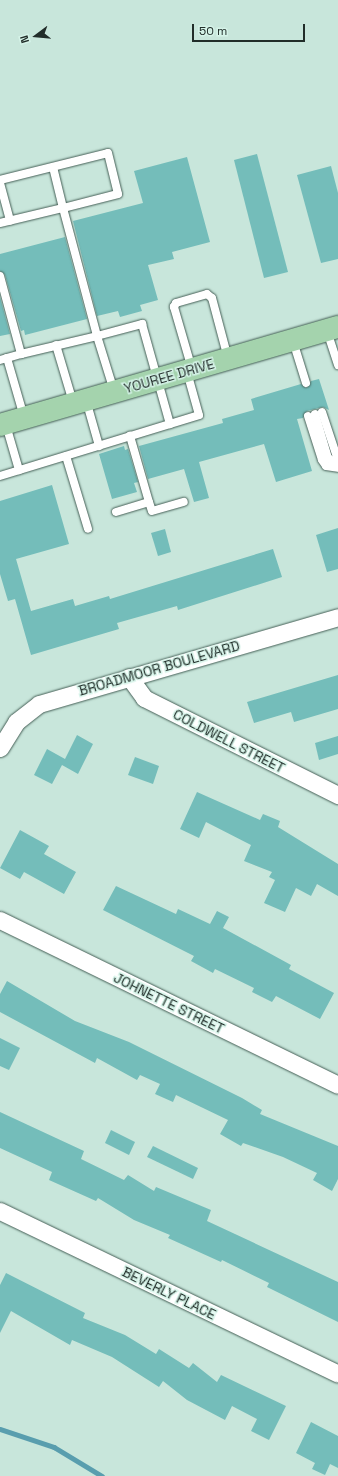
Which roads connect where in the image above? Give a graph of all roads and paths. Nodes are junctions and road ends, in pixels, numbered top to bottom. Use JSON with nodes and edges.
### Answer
{"nodes":[{"id":1,"x":53,"y":167,"type":"junction"},
{"id":2,"x":0,"y":180,"type":"edge"},
{"id":3,"x":0,"y":183,"type":"edge"},
{"id":4,"x":63,"y":208,"type":"junction"},
{"id":5,"x":10,"y":221,"type":"junction"},
{"id":6,"x":0,"y":223,"type":"edge"},
{"id":7,"x":0,"y":276,"type":"edge"},
{"id":8,"x":333,"y":328,"type":"edge"},
{"id":9,"x":97,"y":336,"type":"junction"},
{"id":10,"x":293,"y":340,"type":"junction"},
{"id":11,"x":56,"y":345,"type":"junction"},
{"id":12,"x":21,"y":354,"type":"junction"},
{"id":13,"x":4,"y":359,"type":"edge"},
{"id":14,"x":228,"y":359,"type":"junction"},
{"id":15,"x":338,"y":365,"type":"edge"},
{"id":16,"x":189,"y":370,"type":"junction"},
{"id":17,"x":302,"y":370,"type":"junction"},
{"id":18,"x":157,"y":379,"type":"junction"},
{"id":19,"x":114,"y":392,"type":"junction"},
{"id":20,"x":80,"y":402,"type":"junction"},
{"id":21,"x":315,"y":414,"type":"junction"},
{"id":22,"x":10,"y":422,"type":"edge"},
{"id":23,"x":170,"y":424,"type":"junction"},
{"id":24,"x":130,"y":436,"type":"junction"},
{"id":25,"x":99,"y":446,"type":"junction"},
{"id":26,"x":66,"y":456,"type":"junction"},
{"id":27,"x":338,"y":460,"type":"edge"},
{"id":28,"x":338,"y":464,"type":"edge"},
{"id":29,"x":338,"y":468,"type":"edge"},
{"id":30,"x":19,"y":470,"type":"junction"},
{"id":31,"x":0,"y":476,"type":"edge"},
{"id":32,"x":149,"y":502,"type":"junction"},
{"id":33,"x":184,"y":502,"type":"dead end"},
{"id":34,"x":116,"y":512,"type":"dead end"},
{"id":35,"x":88,"y":529,"type":"dead end"},
{"id":36,"x":338,"y":617,"type":"edge"},
{"id":37,"x":129,"y":677,"type":"junction"},
{"id":38,"x":0,"y":748,"type":"edge"},
{"id":39,"x":338,"y":795,"type":"edge"},
{"id":40,"x":0,"y":920,"type":"edge"},
{"id":41,"x":338,"y":1085,"type":"edge"},
{"id":42,"x":0,"y":1211,"type":"edge"},
{"id":43,"x":338,"y":1374,"type":"edge"}],
"edges":[{"from":1,"to":2,"type":"lane"},
{"from":1,"to":4,"type":"lane"},
{"from":1,"to":4,"type":"lane"},
{"from":3,"to":5,"type":"lane"},
{"from":4,"to":5,"type":"lane"},
{"from":4,"to":9,"type":"lane"},
{"from":5,"to":6,"type":"lane"},
{"from":7,"to":12,"type":"lane"},
{"from":8,"to":10,"type":"main road","name":"YOUREE DRIVE"},
{"from":8,"to":15,"type":"lane"},
{"from":9,"to":11,"type":"lane"},
{"from":9,"to":18,"type":"lane"},
{"from":9,"to":19,"type":"lane"},
{"from":10,"to":14,"type":"main road","name":"YOUREE DRIVE"},
{"from":10,"to":17,"type":"lane"},
{"from":11,"to":12,"type":"lane"},
{"from":11,"to":20,"type":"lane"},
{"from":12,"to":13,"type":"lane"},
{"from":13,"to":22,"type":"lane"},
{"from":14,"to":16,"type":"main road","name":"YOUREE DRIVE"},
{"from":14,"to":16,"type":"lane"},
{"from":16,"to":18,"type":"main road","name":"YOUREE DRIVE"},
{"from":16,"to":23,"type":"lane"},
{"from":17,"to":17,"type":"lane"},
{"from":18,"to":19,"type":"main road","name":"YOUREE DRIVE"},
{"from":18,"to":23,"type":"lane"},
{"from":19,"to":20,"type":"main road","name":"YOUREE DRIVE"},
{"from":20,"to":22,"type":"main road","name":"YOUREE DRIVE"},
{"from":20,"to":25,"type":"lane"},
{"from":21,"to":27,"type":"lane"},
{"from":21,"to":28,"type":"lane"},
{"from":21,"to":29,"type":"lane"},
{"from":22,"to":30,"type":"lane"},
{"from":23,"to":24,"type":"lane"},
{"from":24,"to":25,"type":"lane"},
{"from":24,"to":32,"type":"lane"},
{"from":25,"to":26,"type":"lane"},
{"from":26,"to":30,"type":"lane"},
{"from":26,"to":35,"type":"lane"},
{"from":30,"to":31,"type":"lane"},
{"from":32,"to":33,"type":"lane"},
{"from":32,"to":34,"type":"lane"},
{"from":36,"to":37,"type":"street","name":"BROADMOOR BOULEVARD"},
{"from":37,"to":38,"type":"street","name":"BROADMOOR BOULEVARD"},
{"from":37,"to":39,"type":"street","name":"COLDWELL STREET"},
{"from":40,"to":41,"type":"street","name":"JOHNETTE STREET"},
{"from":42,"to":43,"type":"street","name":"BEVERLY PLACE"}]}
